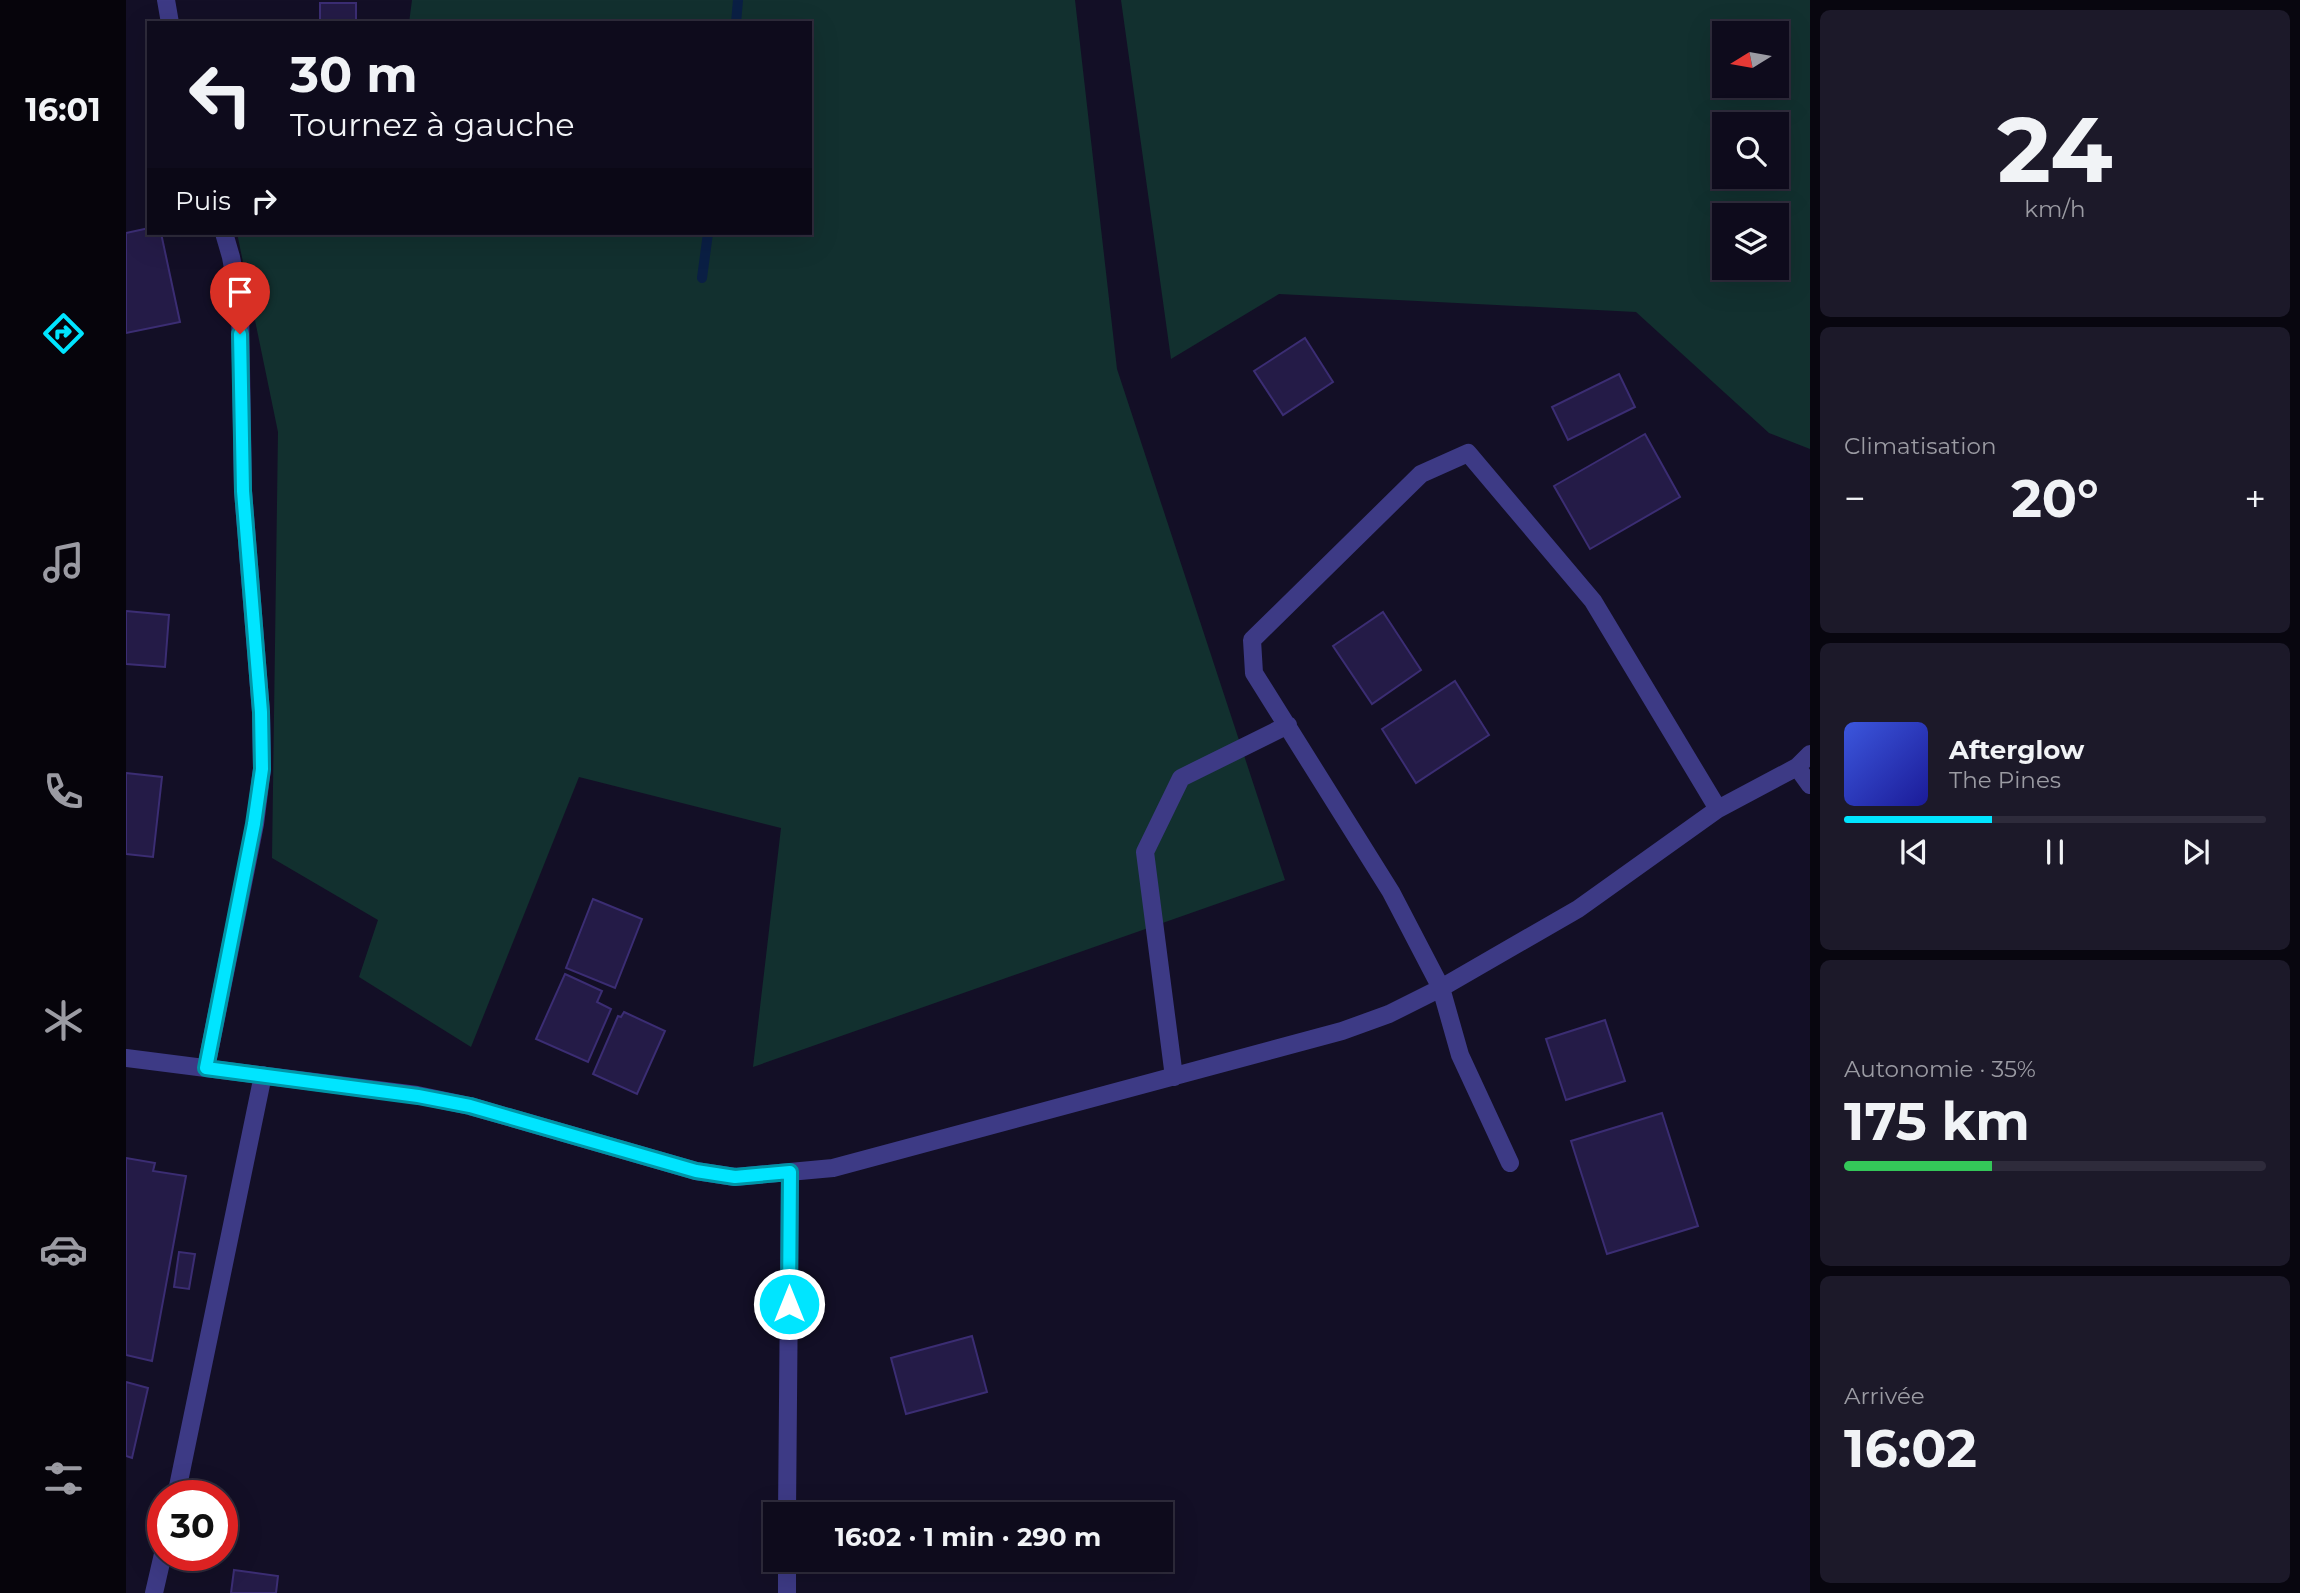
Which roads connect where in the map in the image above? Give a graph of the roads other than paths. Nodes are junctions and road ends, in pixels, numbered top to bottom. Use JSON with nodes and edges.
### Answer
{"nodes":[{"id":1,"x":166,"y":0,"type":"edge"},
{"id":2,"x":170,"y":21,"type":"edge"},
{"id":3,"x":225,"y":235,"type":"edge"},
{"id":4,"x":1287,"y":725,"type":"junction"},
{"id":5,"x":1810,"y":754,"type":"edge"},
{"id":6,"x":1797,"y":767,"type":"junction"},
{"id":7,"x":1810,"y":785,"type":"edge"},
{"id":8,"x":1718,"y":810,"type":"junction"},
{"id":9,"x":1441,"y":988,"type":"junction"},
{"id":10,"x":126,"y":1058,"type":"edge"},
{"id":11,"x":206,"y":1068,"type":"junction"},
{"id":12,"x":263,"y":1075,"type":"junction"},
{"id":13,"x":1174,"y":1077,"type":"junction"},
{"id":14,"x":1510,"y":1163,"type":"dead end"},
{"id":15,"x":790,"y":1172,"type":"junction"},
{"id":16,"x":179,"y":1480,"type":"edge"},
{"id":17,"x":787,"y":1502,"type":"edge"},
{"id":18,"x":159,"y":1571,"type":"edge"},
{"id":19,"x":787,"y":1572,"type":"edge"},
{"id":20,"x":154,"y":1593,"type":"edge"},
{"id":21,"x":786,"y":1593,"type":"edge"}],
"edges":[{"from":1,"to":2,"type":"street"},
{"from":3,"to":11,"type":"street"},
{"from":4,"to":8,"type":"street"},
{"from":4,"to":9,"type":"street"},
{"from":4,"to":13,"type":"street"},
{"from":5,"to":6,"type":"street"},
{"from":6,"to":7,"type":"street"},
{"from":6,"to":8,"type":"street"},
{"from":8,"to":9,"type":"street"},
{"from":9,"to":13,"type":"street"},
{"from":9,"to":14,"type":"street"},
{"from":10,"to":11,"type":"street"},
{"from":11,"to":12,"type":"street"},
{"from":12,"to":15,"type":"street"},
{"from":12,"to":16,"type":"street"},
{"from":13,"to":15,"type":"street"},
{"from":15,"to":17,"type":"street"},
{"from":18,"to":20,"type":"street"},
{"from":19,"to":21,"type":"street"}]}
